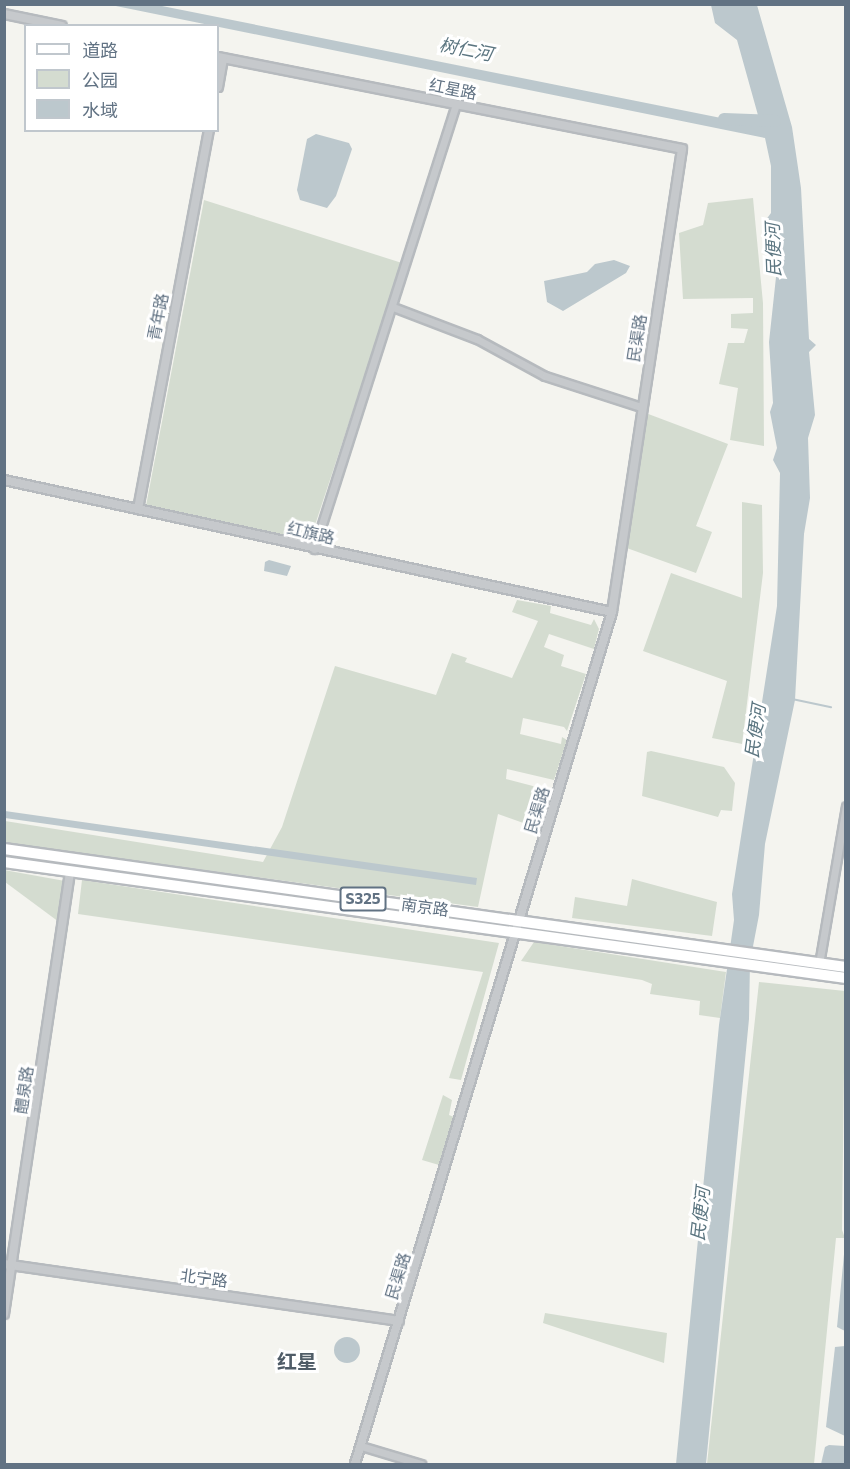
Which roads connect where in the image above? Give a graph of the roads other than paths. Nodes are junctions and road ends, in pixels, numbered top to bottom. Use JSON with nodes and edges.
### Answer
{"nodes":[{"id":1,"x":4,"y":14,"type":"edge"},
{"id":2,"x":52,"y":24,"type":"edge"},
{"id":3,"x":220,"y":58,"type":"edge"},
{"id":4,"x":456,"y":105,"type":"junction"},
{"id":5,"x":209,"y":132,"type":"edge"},
{"id":6,"x":682,"y":149,"type":"joint"},
{"id":7,"x":393,"y":308,"type":"junction"},
{"id":8,"x":641,"y":407,"type":"junction"},
{"id":9,"x":4,"y":480,"type":"edge"},
{"id":10,"x":138,"y":509,"type":"junction"},
{"id":11,"x":314,"y":549,"type":"junction"},
{"id":12,"x":612,"y":612,"type":"junction"},
{"id":13,"x":846,"y":806,"type":"edge"},
{"id":14,"x":4,"y":849,"type":"edge"},
{"id":15,"x":4,"y":862,"type":"edge"},
{"id":16,"x":70,"y":871,"type":"junction"},
{"id":17,"x":519,"y":921,"type":"junction"},
{"id":18,"x":516,"y":933,"type":"junction"},
{"id":19,"x":721,"y":957,"type":"junction"},
{"id":20,"x":760,"y":962,"type":"junction"},
{"id":21,"x":819,"y":964,"type":"junction"},
{"id":22,"x":846,"y":967,"type":"edge"},
{"id":23,"x":846,"y":978,"type":"edge"},
{"id":24,"x":4,"y":1264,"type":"edge"},
{"id":25,"x":14,"y":1266,"type":"junction"},
{"id":26,"x":4,"y":1314,"type":"edge"},
{"id":27,"x":399,"y":1321,"type":"junction"},
{"id":28,"x":361,"y":1446,"type":"junction"},
{"id":29,"x":355,"y":1464,"type":"edge"},
{"id":30,"x":421,"y":1464,"type":"edge"}],
"edges":[{"from":1,"to":2,"type":"street"},
{"from":3,"to":4,"type":"street","name":"红星路"},
{"from":4,"to":6,"type":"street","name":"红星路"},
{"from":4,"to":7,"type":"street"},
{"from":5,"to":10,"type":"street","name":"青年路"},
{"from":6,"to":8,"type":"street","name":"民渠路"},
{"from":7,"to":8,"type":"street"},
{"from":7,"to":11,"type":"street"},
{"from":8,"to":12,"type":"street","name":"民渠路"},
{"from":9,"to":10,"type":"street","name":"红旗路"},
{"from":10,"to":11,"type":"street","name":"红旗路"},
{"from":11,"to":12,"type":"street","name":"红旗路"},
{"from":12,"to":17,"type":"street","name":"民渠路"},
{"from":13,"to":21,"type":"street"},
{"from":14,"to":17,"type":"main road","name":"南京路","number":"S325"},
{"from":15,"to":16,"type":"main road","name":"南京路","number":"S325"},
{"from":16,"to":18,"type":"main road","name":"南京路","number":"S325"},
{"from":16,"to":25,"type":"street","name":"醴泉路"},
{"from":17,"to":18,"type":"street","name":"民渠路"},
{"from":17,"to":19,"type":"main road","name":"南京路","number":"S325"},
{"from":18,"to":19,"type":"main road","name":"南京路","number":"S325"},
{"from":18,"to":27,"type":"street","name":"民渠路"},
{"from":19,"to":20,"type":"main road","name":"南京路","number":"S325"},
{"from":20,"to":21,"type":"main road","name":"南京路","number":"S325"},
{"from":20,"to":23,"type":"main road","name":"南京路","number":"S325"},
{"from":21,"to":22,"type":"main road","name":"南京路","number":"S325"},
{"from":24,"to":25,"type":"street","name":"北宁路"},
{"from":25,"to":26,"type":"street","name":"醴泉路"},
{"from":25,"to":27,"type":"street","name":"北宁路"},
{"from":27,"to":28,"type":"street","name":"民渠路"},
{"from":28,"to":29,"type":"street","name":"民渠路"},
{"from":28,"to":30,"type":"street"}]}
